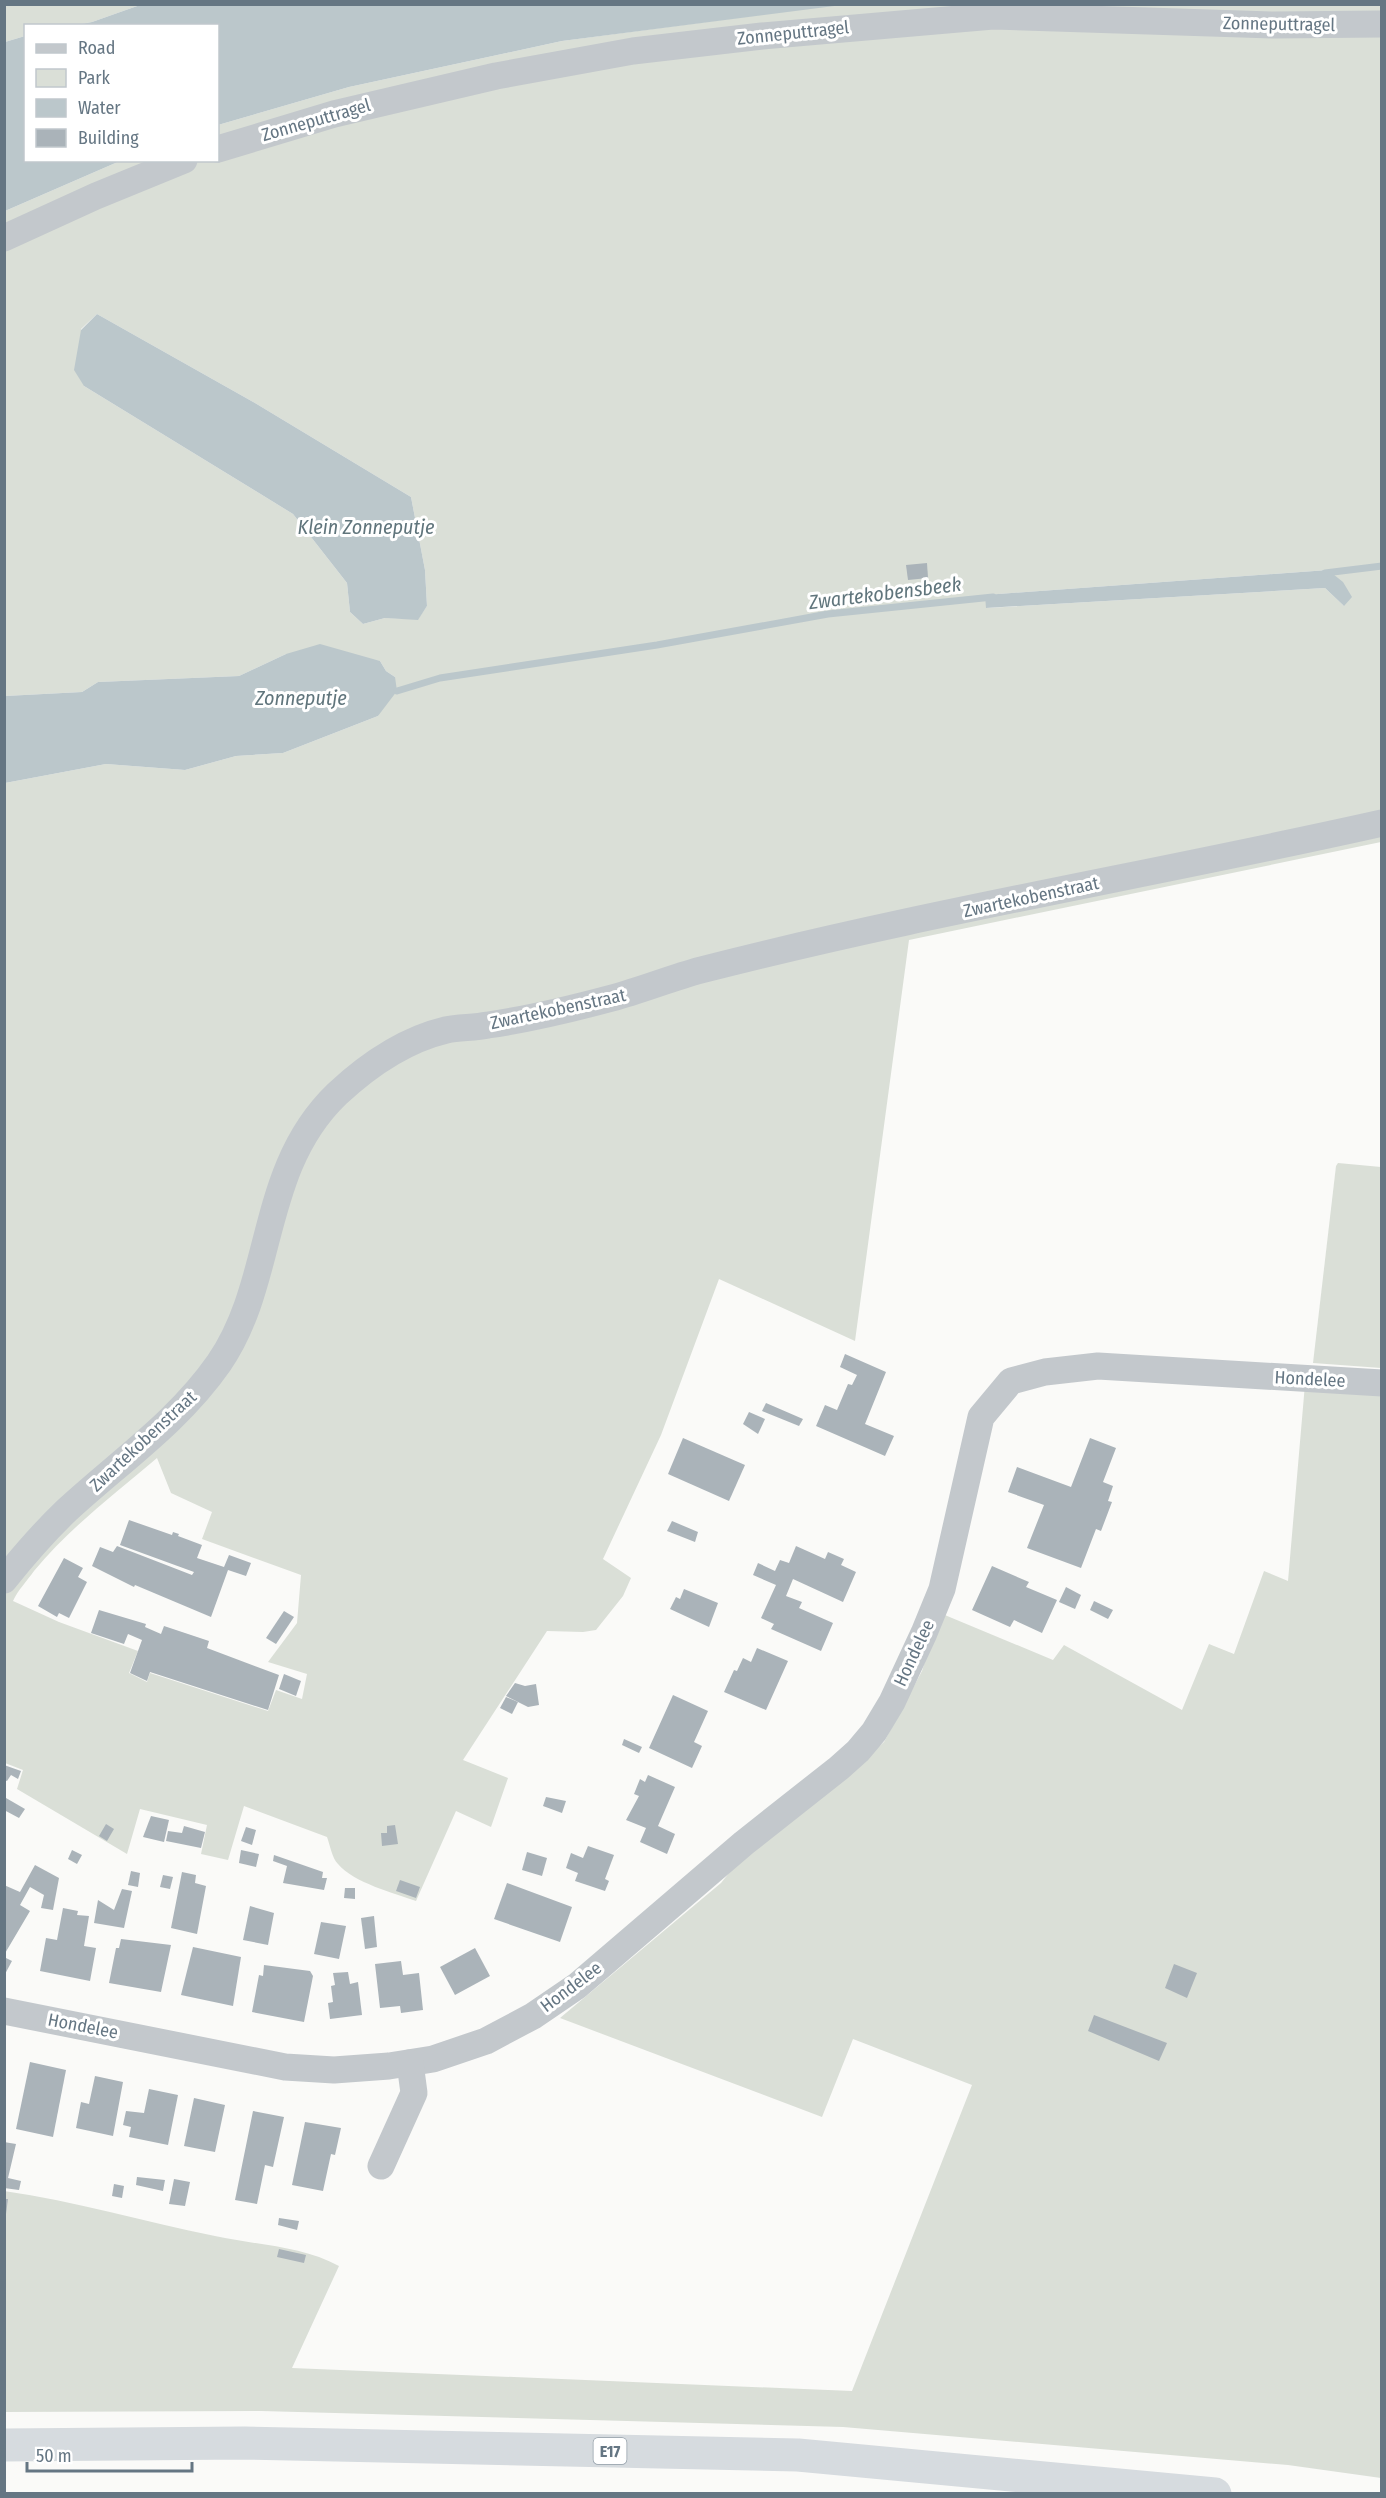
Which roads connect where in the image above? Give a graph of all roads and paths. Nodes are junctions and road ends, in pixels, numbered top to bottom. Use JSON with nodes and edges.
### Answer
{"nodes":[{"id":1,"x":1382,"y":24,"type":"edge"},
{"id":2,"x":219,"y":149,"type":"edge"},
{"id":3,"x":179,"y":162,"type":"edge"},
{"id":4,"x":4,"y":238,"type":"edge"},
{"id":5,"x":1382,"y":823,"type":"edge"},
{"id":6,"x":1382,"y":1383,"type":"edge"},
{"id":7,"x":4,"y":1580,"type":"edge"},
{"id":8,"x":4,"y":2011,"type":"edge"},
{"id":9,"x":410,"y":2062,"type":"junction"},
{"id":10,"x":381,"y":2166,"type":"dead end"},
{"id":11,"x":4,"y":2445,"type":"edge"},
{"id":12,"x":1215,"y":2493,"type":"edge"}],
"edges":[{"from":1,"to":2,"type":"street","name":"Zonneputtragel"},
{"from":3,"to":4,"type":"street"},
{"from":5,"to":7,"type":"street","name":"Zwartekobenstraat"},
{"from":6,"to":9,"type":"street","name":"Hondelee"},
{"from":8,"to":9,"type":"street","name":"Hondelee"},
{"from":9,"to":10,"type":"street"},
{"from":11,"to":12,"type":"highway","number":"E17"}]}
